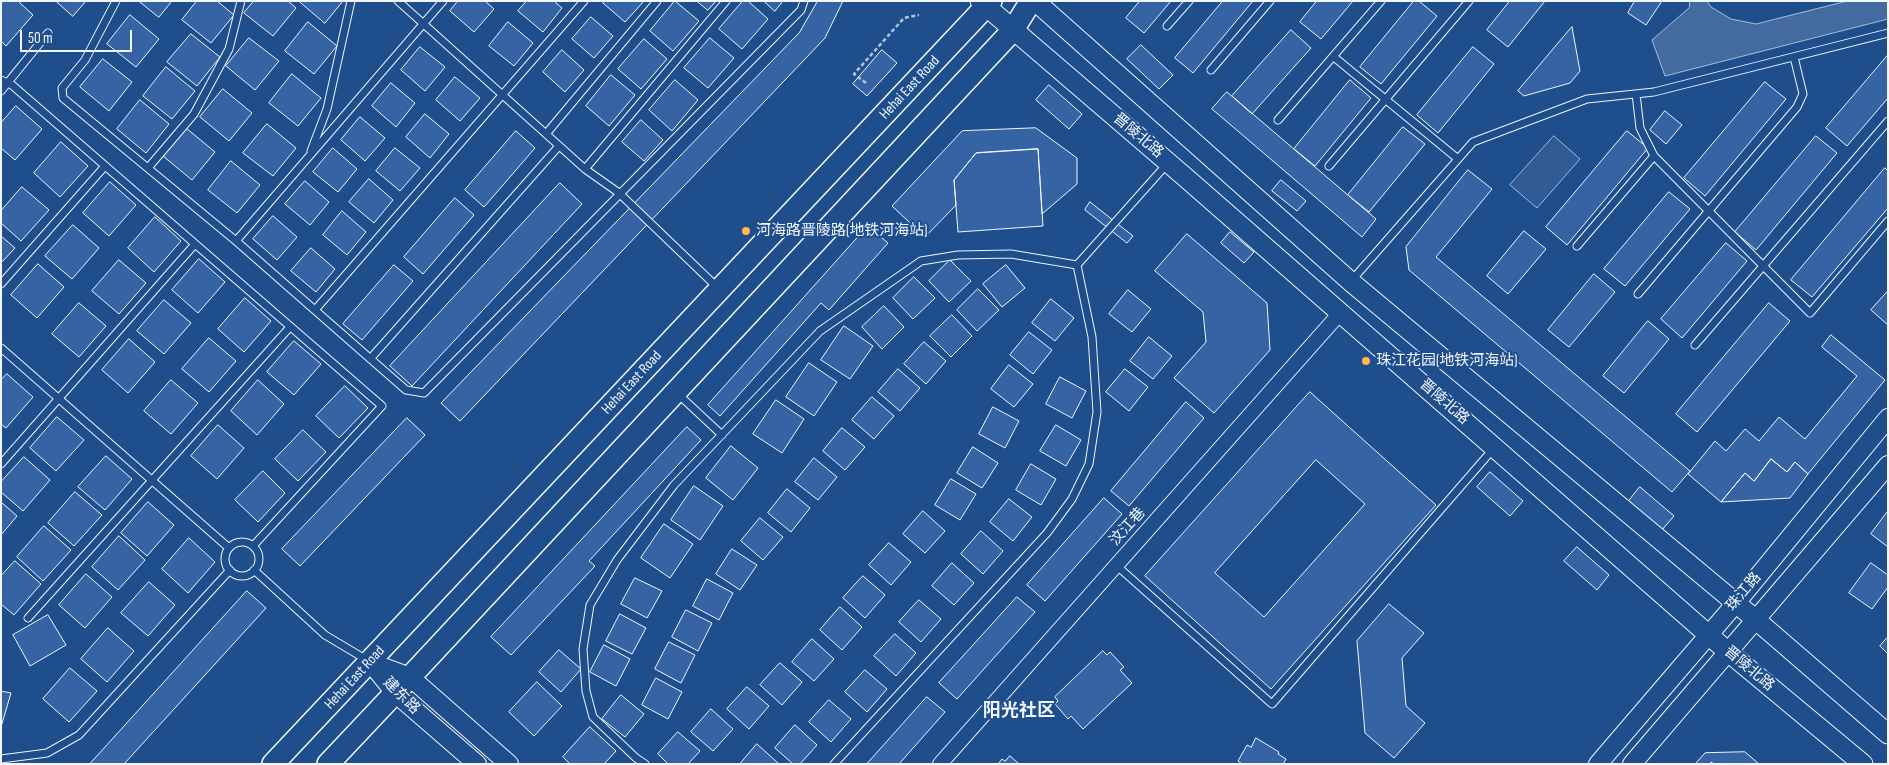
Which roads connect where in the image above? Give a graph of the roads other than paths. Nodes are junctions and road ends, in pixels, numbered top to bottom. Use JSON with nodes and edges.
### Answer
{"nodes":[{"id":1,"x":116,"y":1,"type":"edge"},
{"id":2,"x":241,"y":1,"type":"edge"},
{"id":3,"x":351,"y":1,"type":"edge"},
{"id":4,"x":398,"y":1,"type":"edge"},
{"id":5,"x":443,"y":1,"type":"edge"},
{"id":6,"x":584,"y":1,"type":"edge"},
{"id":7,"x":657,"y":1,"type":"edge"},
{"id":8,"x":726,"y":1,"type":"edge"},
{"id":9,"x":804,"y":1,"type":"edge"},
{"id":10,"x":1033,"y":1,"type":"edge"},
{"id":11,"x":1189,"y":1,"type":"edge"},
{"id":12,"x":1270,"y":1,"type":"edge"},
{"id":13,"x":1381,"y":1,"type":"edge"},
{"id":14,"x":1469,"y":1,"type":"edge"},
{"id":15,"x":985,"y":3,"type":"edge"},
{"id":16,"x":423,"y":24,"type":"junction"},
{"id":17,"x":1167,"y":26,"type":"dead end"},
{"id":18,"x":1013,"y":30,"type":"junction"},
{"id":19,"x":48,"y":33,"type":"dead end"},
{"id":20,"x":1888,"y":33,"type":"edge"},
{"id":21,"x":1334,"y":57,"type":"junction"},
{"id":22,"x":1794,"y":57,"type":"junction"},
{"id":23,"x":1211,"y":70,"type":"dead end"},
{"id":24,"x":4,"y":81,"type":"edge"},
{"id":25,"x":1,"y":91,"type":"edge"},
{"id":26,"x":502,"y":94,"type":"junction"},
{"id":27,"x":1636,"y":94,"type":"junction"},
{"id":28,"x":1386,"y":99,"type":"junction"},
{"id":29,"x":1278,"y":120,"type":"dead end"},
{"id":30,"x":1888,"y":121,"type":"edge"},
{"id":31,"x":546,"y":134,"type":"junction"},
{"id":32,"x":559,"y":146,"type":"junction"},
{"id":33,"x":309,"y":156,"type":"junction"},
{"id":34,"x":1654,"y":156,"type":"junction"},
{"id":35,"x":1458,"y":159,"type":"junction"},
{"id":36,"x":1168,"y":162,"type":"junction"},
{"id":37,"x":105,"y":166,"type":"junction"},
{"id":38,"x":1329,"y":166,"type":"dead end"},
{"id":39,"x":148,"y":168,"type":"junction"},
{"id":40,"x":586,"y":169,"type":"junction"},
{"id":41,"x":619,"y":193,"type":"junction"},
{"id":42,"x":1709,"y":211,"type":"junction"},
{"id":43,"x":1888,"y":221,"type":"edge"},
{"id":44,"x":236,"y":240,"type":"junction"},
{"id":45,"x":195,"y":244,"type":"junction"},
{"id":46,"x":1577,"y":246,"type":"dead end"},
{"id":47,"x":1077,"y":265,"type":"junction"},
{"id":48,"x":1763,"y":266,"type":"junction"},
{"id":49,"x":1350,"y":282,"type":"junction"},
{"id":50,"x":1,"y":284,"type":"edge"},
{"id":51,"x":720,"y":290,"type":"junction"},
{"id":52,"x":1638,"y":294,"type":"dead end"},
{"id":53,"x":314,"y":310,"type":"junction"},
{"id":54,"x":1341,"y":312,"type":"junction"},
{"id":55,"x":290,"y":327,"type":"junction"},
{"id":56,"x":1695,"y":345,"type":"dead end"},
{"id":57,"x":1,"y":348,"type":"edge"},
{"id":58,"x":370,"y":359,"type":"junction"},
{"id":59,"x":676,"y":392,"type":"junction"},
{"id":60,"x":59,"y":398,"type":"junction"},
{"id":61,"x":1888,"y":418,"type":"edge"},
{"id":62,"x":722,"y":435,"type":"junction"},
{"id":63,"x":1494,"y":447,"type":"junction"},
{"id":64,"x":1,"y":464,"type":"edge"},
{"id":65,"x":1888,"y":465,"type":"edge"},
{"id":66,"x":152,"y":480,"type":"junction"},
{"id":67,"x":253,"y":546,"type":"junction"},
{"id":68,"x":229,"y":548,"type":"junction"},
{"id":69,"x":1116,"y":565,"type":"junction"},
{"id":70,"x":230,"y":570,"type":"junction"},
{"id":71,"x":254,"y":570,"type":"junction"},
{"id":72,"x":1736,"y":603,"type":"junction"},
{"id":73,"x":28,"y":618,"type":"dead end"},
{"id":74,"x":1755,"y":619,"type":"junction"},
{"id":75,"x":1708,"y":634,"type":"junction"},
{"id":76,"x":1727,"y":651,"type":"junction"},
{"id":77,"x":370,"y":662,"type":"junction"},
{"id":78,"x":410,"y":677,"type":"junction"},
{"id":79,"x":395,"y":693,"type":"junction"},
{"id":80,"x":1888,"y":734,"type":"edge"},
{"id":81,"x":1,"y":759,"type":"edge"},
{"id":82,"x":273,"y":764,"type":"edge"},
{"id":83,"x":328,"y":764,"type":"edge"},
{"id":84,"x":477,"y":764,"type":"edge"},
{"id":85,"x":510,"y":764,"type":"edge"},
{"id":86,"x":645,"y":764,"type":"edge"},
{"id":87,"x":834,"y":764,"type":"edge"},
{"id":88,"x":940,"y":764,"type":"edge"},
{"id":89,"x":1598,"y":764,"type":"edge"},
{"id":90,"x":1632,"y":764,"type":"edge"},
{"id":91,"x":1863,"y":764,"type":"edge"}],
"edges":[{"from":1,"to":39,"type":"lane"},
{"from":2,"to":39,"type":"lane"},
{"from":3,"to":33,"type":"lane"},
{"from":4,"to":16,"type":"lane"},
{"from":5,"to":16,"type":"lane"},
{"from":6,"to":26,"type":"lane"},
{"from":7,"to":31,"type":"lane"},
{"from":8,"to":40,"type":"lane"},
{"from":9,"to":41,"type":"lane"},
{"from":10,"to":18,"type":"main road"},
{"from":10,"to":49,"type":"main road","name":"晋陵北路"},
{"from":11,"to":17,"type":"lane"},
{"from":12,"to":23,"type":"lane"},
{"from":13,"to":21,"type":"lane"},
{"from":14,"to":28,"type":"lane"},
{"from":15,"to":18,"type":"main road","name":"晋陵北路"},
{"from":15,"to":51,"type":"main road","name":"Hehai East Road"},
{"from":16,"to":26,"type":"lane"},
{"from":16,"to":33,"type":"lane"},
{"from":18,"to":36,"type":"main road","name":"晋陵北路"},
{"from":18,"to":59,"type":"main road"},
{"from":19,"to":24,"type":"lane"},
{"from":20,"to":22,"type":"lane"},
{"from":21,"to":28,"type":"lane"},
{"from":21,"to":29,"type":"lane"},
{"from":22,"to":27,"type":"lane"},
{"from":22,"to":42,"type":"lane"},
{"from":24,"to":25,"type":"lane"},
{"from":24,"to":37,"type":"lane"},
{"from":26,"to":31,"type":"lane"},
{"from":26,"to":53,"type":"lane"},
{"from":27,"to":34,"type":"lane"},
{"from":27,"to":35,"type":"lane"},
{"from":28,"to":35,"type":"lane"},
{"from":28,"to":38,"type":"lane"},
{"from":30,"to":48,"type":"lane"},
{"from":31,"to":32,"type":"lane"},
{"from":32,"to":40,"type":"lane"},
{"from":32,"to":58,"type":"lane"},
{"from":33,"to":44,"type":"lane"},
{"from":34,"to":42,"type":"lane"},
{"from":34,"to":46,"type":"lane"},
{"from":35,"to":49,"type":"lane"},
{"from":36,"to":47,"type":"lane"},
{"from":36,"to":54,"type":"main road","name":"晋陵北路"},
{"from":37,"to":45,"type":"lane"},
{"from":37,"to":50,"type":"lane"},
{"from":39,"to":44,"type":"lane"},
{"from":40,"to":41,"type":"lane"},
{"from":41,"to":51,"type":"lane"},
{"from":41,"to":58,"type":"lane"},
{"from":42,"to":48,"type":"lane"},
{"from":42,"to":52,"type":"lane"},
{"from":43,"to":48,"type":"lane"},
{"from":44,"to":53,"type":"lane"},
{"from":45,"to":55,"type":"lane"},
{"from":45,"to":60,"type":"lane"},
{"from":47,"to":62,"type":"lane"},
{"from":47,"to":87,"type":"lane"},
{"from":48,"to":56,"type":"lane"},
{"from":49,"to":72,"type":"main road","name":"晋陵北路"},
{"from":51,"to":77,"type":"main road","name":"Hehai East Road"},
{"from":53,"to":58,"type":"lane"},
{"from":54,"to":63,"type":"main road","name":"晋陵北路"},
{"from":54,"to":69,"type":"street","name":"汶江巷"},
{"from":55,"to":66,"type":"lane"},
{"from":55,"to":67,"type":"lane"},
{"from":57,"to":60,"type":"lane"},
{"from":59,"to":62,"type":"lane"},
{"from":59,"to":78,"type":"main road"},
{"from":60,"to":64,"type":"lane"},
{"from":60,"to":66,"type":"lane"},
{"from":61,"to":72,"type":"street","name":"珠江路"},
{"from":62,"to":86,"type":"lane"},
{"from":63,"to":69,"type":"lane"},
{"from":63,"to":75,"type":"main road","name":"晋陵北路"},
{"from":65,"to":74,"type":"street","name":"珠江路"},
{"from":66,"to":68,"type":"lane"},
{"from":66,"to":73,"type":"lane"},
{"from":67,"to":68,"type":"lane"},
{"from":67,"to":71,"type":"lane"},
{"from":68,"to":70,"type":"lane"},
{"from":69,"to":88,"type":"street","name":"汶江巷"},
{"from":70,"to":71,"type":"lane"},
{"from":70,"to":81,"type":"lane"},
{"from":71,"to":77,"type":"lane"},
{"from":72,"to":74,"type":"main road","name":"晋陵北路"},
{"from":72,"to":75,"type":"street","name":"珠江路"},
{"from":74,"to":76,"type":"street","name":"珠江路"},
{"from":74,"to":80,"type":"main road","name":"晋陵北路"},
{"from":75,"to":76,"type":"main road","name":"晋陵北路"},
{"from":75,"to":89,"type":"street","name":"珠江路"},
{"from":76,"to":90,"type":"street","name":"珠江路"},
{"from":76,"to":91,"type":"main road","name":"晋陵北路"},
{"from":77,"to":78,"type":"street","name":"建东路"},
{"from":77,"to":79,"type":"street","name":"建东路"},
{"from":77,"to":82,"type":"main road","name":"Hehai East Road"},
{"from":78,"to":79,"type":"main road"},
{"from":78,"to":85,"type":"street","name":"建东路"},
{"from":79,"to":83,"type":"main road"},
{"from":79,"to":84,"type":"street","name":"建东路"}]}
